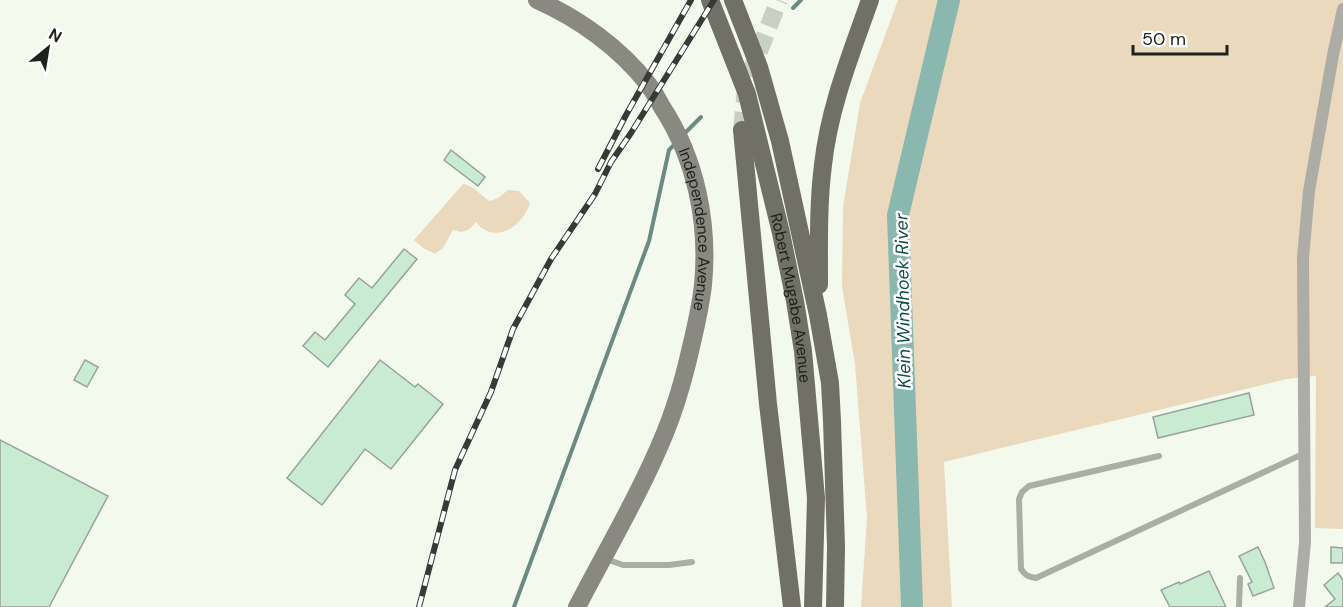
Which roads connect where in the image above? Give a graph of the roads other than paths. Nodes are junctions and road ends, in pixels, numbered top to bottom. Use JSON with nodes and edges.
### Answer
{"nodes":[{"id":1,"x":537,"y":0,"type":"edge"},
{"id":2,"x":710,"y":0,"type":"edge"},
{"id":3,"x":733,"y":0,"type":"edge"},
{"id":4,"x":870,"y":0,"type":"edge"},
{"id":5,"x":1343,"y":9,"type":"edge"},
{"id":6,"x":742,"y":130,"type":"tunnel mouth"},
{"id":7,"x":818,"y":315,"type":"junction"},
{"id":8,"x":1305,"y":453,"type":"junction"},
{"id":9,"x":1159,"y":456,"type":"dead end"},
{"id":10,"x":603,"y":558,"type":"junction"},
{"id":11,"x":692,"y":562,"type":"dead end"},
{"id":12,"x":1240,"y":578,"type":"dead end"},
{"id":13,"x":577,"y":607,"type":"edge"},
{"id":14,"x":792,"y":607,"type":"edge"},
{"id":15,"x":813,"y":607,"type":"edge"},
{"id":16,"x":835,"y":607,"type":"edge"},
{"id":17,"x":1239,"y":607,"type":"edge"},
{"id":18,"x":1299,"y":607,"type":"edge"}],
"edges":[{"from":1,"to":10,"type":"main road","name":"Independence Avenue"},
{"from":2,"to":15,"type":"main road","name":"Robert Mugabe Avenue"},
{"from":3,"to":7,"type":"main road","name":"Robert Mugabe Avenue"},
{"from":4,"to":7,"type":"main road"},
{"from":5,"to":8,"type":"street"},
{"from":6,"to":14,"type":"main road"},
{"from":7,"to":16,"type":"main road","name":"Robert Mugabe Avenue"},
{"from":8,"to":9,"type":"lane"},
{"from":8,"to":18,"type":"street"},
{"from":10,"to":11,"type":"lane"},
{"from":10,"to":13,"type":"main road","name":"Independence Avenue"},
{"from":12,"to":17,"type":"lane"}]}
